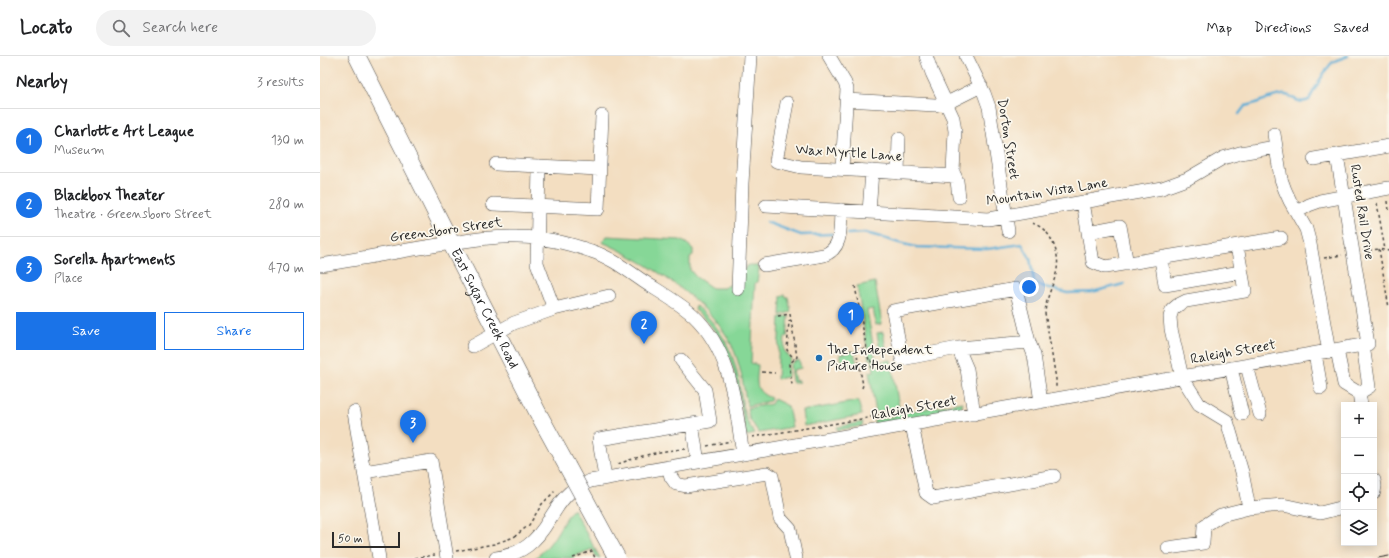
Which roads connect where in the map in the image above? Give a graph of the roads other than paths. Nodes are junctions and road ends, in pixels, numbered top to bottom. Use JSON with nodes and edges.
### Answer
{"nodes":[{"id":1,"x":357,"y":56,"type":"edge"},
{"id":2,"x":750,"y":56,"type":"edge"},
{"id":3,"x":828,"y":56,"type":"edge"},
{"id":4,"x":926,"y":56,"type":"edge"},
{"id":5,"x":966,"y":56,"type":"edge"},
{"id":6,"x":981,"y":86,"type":"junction"},
{"id":7,"x":846,"y":100,"type":"junction"},
{"id":8,"x":788,"y":103,"type":"dead end"},
{"id":9,"x":946,"y":103,"type":"junction"},
{"id":10,"x":602,"y":116,"type":"dead end"},
{"id":11,"x":899,"y":139,"type":"dead end"},
{"id":12,"x":1389,"y":146,"type":"edge"},
{"id":13,"x":1337,"y":155,"type":"junction"},
{"id":14,"x":1314,"y":159,"type":"dead end"},
{"id":15,"x":496,"y":164,"type":"dead end"},
{"id":16,"x":540,"y":166,"type":"junction"},
{"id":17,"x":842,"y":169,"type":"junction"},
{"id":18,"x":599,"y":170,"type":"junction"},
{"id":19,"x":872,"y":171,"type":"junction"},
{"id":20,"x":898,"y":172,"type":"junction"},
{"id":21,"x":955,"y":176,"type":"junction"},
{"id":22,"x":1389,"y":195,"type":"edge"},
{"id":23,"x":1343,"y":196,"type":"junction"},
{"id":24,"x":958,"y":197,"type":"dead end"},
{"id":25,"x":1084,"y":202,"type":"junction"},
{"id":26,"x":493,"y":204,"type":"dead end"},
{"id":27,"x":538,"y":206,"type":"junction"},
{"id":28,"x":766,"y":206,"type":"dead end"},
{"id":29,"x":841,"y":210,"type":"junction"},
{"id":30,"x":869,"y":212,"type":"junction"},
{"id":31,"x":1296,"y":212,"type":"junction"},
{"id":32,"x":1005,"y":216,"type":"junction"},
{"id":33,"x":1008,"y":231,"type":"dead end"},
{"id":34,"x":1088,"y":232,"type":"junction"},
{"id":35,"x":1281,"y":238,"type":"dead end"},
{"id":36,"x":537,"y":239,"type":"junction"},
{"id":37,"x":451,"y":243,"type":"junction"},
{"id":38,"x":1237,"y":246,"type":"junction"},
{"id":39,"x":1161,"y":258,"type":"junction"},
{"id":40,"x":1127,"y":264,"type":"junction"},
{"id":41,"x":764,"y":265,"type":"dead end"},
{"id":42,"x":320,"y":266,"type":"edge"},
{"id":43,"x":1241,"y":272,"type":"junction"},
{"id":44,"x":738,"y":289,"type":"dead end"},
{"id":45,"x":609,"y":296,"type":"dead end"},
{"id":46,"x":554,"y":309,"type":"junction"},
{"id":47,"x":497,"y":333,"type":"junction"},
{"id":48,"x":1029,"y":342,"type":"junction"},
{"id":49,"x":1366,"y":345,"type":"junction"},
{"id":50,"x":473,"y":346,"type":"dead end"},
{"id":51,"x":958,"y":348,"type":"junction"},
{"id":52,"x":1333,"y":351,"type":"junction"},
{"id":53,"x":1315,"y":354,"type":"junction"},
{"id":54,"x":681,"y":360,"type":"dead end"},
{"id":55,"x":1247,"y":366,"type":"junction"},
{"id":56,"x":1230,"y":368,"type":"junction"},
{"id":57,"x":1182,"y":377,"type":"junction"},
{"id":58,"x":1321,"y":388,"type":"dead end"},
{"id":59,"x":1360,"y":399,"type":"edge"},
{"id":60,"x":1042,"y":402,"type":"junction"},
{"id":61,"x":354,"y":412,"type":"dead end"},
{"id":62,"x":974,"y":414,"type":"junction"},
{"id":63,"x":1242,"y":414,"type":"dead end"},
{"id":64,"x":1260,"y":414,"type":"dead end"},
{"id":65,"x":692,"y":424,"type":"junction"},
{"id":66,"x":912,"y":424,"type":"junction"},
{"id":67,"x":741,"y":455,"type":"junction"},
{"id":68,"x":698,"y":462,"type":"junction"},
{"id":69,"x":668,"y":467,"type":"junction"},
{"id":70,"x":364,"y":472,"type":"junction"},
{"id":71,"x":1054,"y":476,"type":"dead end"},
{"id":72,"x":741,"y":477,"type":"junction"},
{"id":73,"x":605,"y":478,"type":"junction"},
{"id":74,"x":1249,"y":508,"type":"junction"},
{"id":75,"x":1341,"y":508,"type":"edge"},
{"id":76,"x":1168,"y":548,"type":"dead end"},
{"id":77,"x":379,"y":558,"type":"edge"},
{"id":78,"x":447,"y":558,"type":"edge"},
{"id":79,"x":496,"y":558,"type":"edge"},
{"id":80,"x":618,"y":558,"type":"edge"},
{"id":81,"x":796,"y":558,"type":"edge"}],
"edges":[{"from":1,"to":37,"type":"main road","name":"East Sugar Creek Road"},
{"from":2,"to":44,"type":"street"},
{"from":3,"to":7,"type":"street"},
{"from":4,"to":9,"type":"street"},
{"from":5,"to":6,"type":"street","name":"Dorton Street"},
{"from":6,"to":9,"type":"street"},
{"from":6,"to":32,"type":"street","name":"Dorton Street"},
{"from":7,"to":9,"type":"street"},
{"from":7,"to":17,"type":"street"},
{"from":8,"to":17,"type":"street","name":"Wax Myrtle Lane"},
{"from":9,"to":21,"type":"street"},
{"from":10,"to":18,"type":"street"},
{"from":11,"to":20,"type":"street"},
{"from":12,"to":13,"type":"street"},
{"from":13,"to":14,"type":"street"},
{"from":13,"to":23,"type":"street","name":"Rusted Rail Drive"},
{"from":15,"to":16,"type":"street"},
{"from":16,"to":18,"type":"street"},
{"from":16,"to":27,"type":"street"},
{"from":17,"to":19,"type":"street","name":"Wax Myrtle Lane"},
{"from":18,"to":27,"type":"street"},
{"from":19,"to":20,"type":"street","name":"Wax Myrtle Lane"},
{"from":19,"to":30,"type":"street"},
{"from":20,"to":21,"type":"street","name":"Wax Myrtle Lane"},
{"from":21,"to":24,"type":"street"},
{"from":22,"to":23,"type":"street"},
{"from":23,"to":31,"type":"street"},
{"from":23,"to":49,"type":"street","name":"Rusted Rail Drive"},
{"from":25,"to":31,"type":"street","name":"Mountain Vista Lane"},
{"from":25,"to":32,"type":"street","name":"Mountain Vista Lane"},
{"from":25,"to":34,"type":"street"},
{"from":26,"to":27,"type":"street"},
{"from":27,"to":36,"type":"street"},
{"from":28,"to":29,"type":"street","name":"Mountain Vista Lane"},
{"from":29,"to":30,"type":"street","name":"Mountain Vista Lane"},
{"from":29,"to":41,"type":"street"},
{"from":30,"to":32,"type":"street","name":"Mountain Vista Lane"},
{"from":31,"to":52,"type":"street"},
{"from":32,"to":33,"type":"street","name":"Dorton Street"},
{"from":34,"to":40,"type":"street"},
{"from":34,"to":40,"type":"street"},
{"from":35,"to":38,"type":"street"},
{"from":36,"to":37,"type":"street","name":"Greensboro Street"},
{"from":36,"to":46,"type":"street"},
{"from":36,"to":67,"type":"street","name":"Greensboro Street"},
{"from":37,"to":42,"type":"street","name":"Greensboro Street"},
{"from":37,"to":47,"type":"main road","name":"East Sugar Creek Road"},
{"from":38,"to":39,"type":"street"},
{"from":38,"to":43,"type":"street"},
{"from":39,"to":40,"type":"street"},
{"from":39,"to":43,"type":"street"},
{"from":43,"to":57,"type":"street"},
{"from":45,"to":46,"type":"street"},
{"from":46,"to":47,"type":"street"},
{"from":47,"to":50,"type":"street"},
{"from":47,"to":80,"type":"main road","name":"East Sugar Creek Road","bridge":true},
{"from":48,"to":51,"type":"street"},
{"from":48,"to":51,"type":"street"},
{"from":48,"to":60,"type":"street"},
{"from":49,"to":52,"type":"street","name":"Raleigh Street"},
{"from":49,"to":59,"type":"street","name":"Rusted Rail Drive"},
{"from":51,"to":62,"type":"street"},
{"from":52,"to":53,"type":"street","name":"Raleigh Street"},
{"from":52,"to":59,"type":"street"},
{"from":53,"to":55,"type":"street","name":"Raleigh Street"},
{"from":53,"to":58,"type":"street"},
{"from":54,"to":65,"type":"street"},
{"from":55,"to":56,"type":"street","name":"Raleigh Street"},
{"from":55,"to":64,"type":"street"},
{"from":56,"to":57,"type":"street","name":"Raleigh Street"},
{"from":56,"to":63,"type":"street"},
{"from":57,"to":60,"type":"street","name":"Raleigh Street"},
{"from":57,"to":74,"type":"street"},
{"from":60,"to":62,"type":"street","name":"Raleigh Street"},
{"from":61,"to":70,"type":"street"},
{"from":62,"to":66,"type":"street","name":"Raleigh Street"},
{"from":65,"to":68,"type":"street"},
{"from":65,"to":73,"type":"street"},
{"from":66,"to":67,"type":"street","name":"Raleigh Street"},
{"from":66,"to":71,"type":"street"},
{"from":67,"to":68,"type":"street","name":"Raleigh Street"},
{"from":67,"to":72,"type":"street","name":"Greensboro Street"},
{"from":68,"to":69,"type":"street","name":"Raleigh Street"},
{"from":69,"to":72,"type":"street"},
{"from":69,"to":73,"type":"street","name":"Raleigh Street"},
{"from":70,"to":77,"type":"street"},
{"from":70,"to":78,"type":"street"},
{"from":72,"to":81,"type":"street"},
{"from":73,"to":79,"type":"street","name":"Raleigh Street"},
{"from":74,"to":75,"type":"street"},
{"from":74,"to":76,"type":"street"}]}
